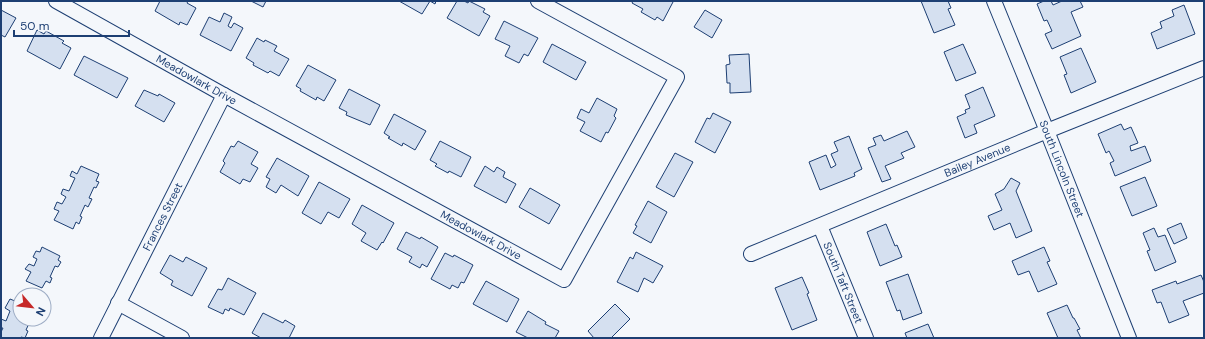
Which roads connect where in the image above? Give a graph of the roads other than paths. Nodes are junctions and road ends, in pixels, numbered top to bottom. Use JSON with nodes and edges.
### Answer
{"nodes":[{"id":1,"x":56,"y":1,"type":"edge"},
{"id":2,"x":538,"y":1,"type":"edge"},
{"id":3,"x":994,"y":1,"type":"edge"},
{"id":4,"x":1204,"y":68,"type":"edge"},
{"id":5,"x":224,"y":95,"type":"junction"},
{"id":6,"x":1047,"y":131,"type":"junction"},
{"id":7,"x":820,"y":226,"type":"junction"},
{"id":8,"x":751,"y":254,"type":"dead end"},
{"id":9,"x":118,"y":303,"type":"junction"},
{"id":10,"x":100,"y":338,"type":"edge"},
{"id":11,"x":182,"y":338,"type":"edge"},
{"id":12,"x":866,"y":338,"type":"edge"},
{"id":13,"x":1129,"y":338,"type":"edge"}],
"edges":[{"from":1,"to":5,"type":"street","name":"Meadowlark Drive"},
{"from":2,"to":5,"type":"street","name":"Meadowlark Drive"},
{"from":3,"to":6,"type":"street","name":"South Lincoln Street"},
{"from":4,"to":6,"type":"street","name":"Bailey Avenue"},
{"from":5,"to":9,"type":"street","name":"Frances Street"},
{"from":6,"to":7,"type":"street","name":"Bailey Avenue"},
{"from":6,"to":13,"type":"street","name":"South Lincoln Street"},
{"from":7,"to":8,"type":"street","name":"Bailey Avenue"},
{"from":7,"to":12,"type":"street","name":"South Taft Street"},
{"from":9,"to":10,"type":"street","name":"Frances Street"},
{"from":9,"to":11,"type":"street"}]}
